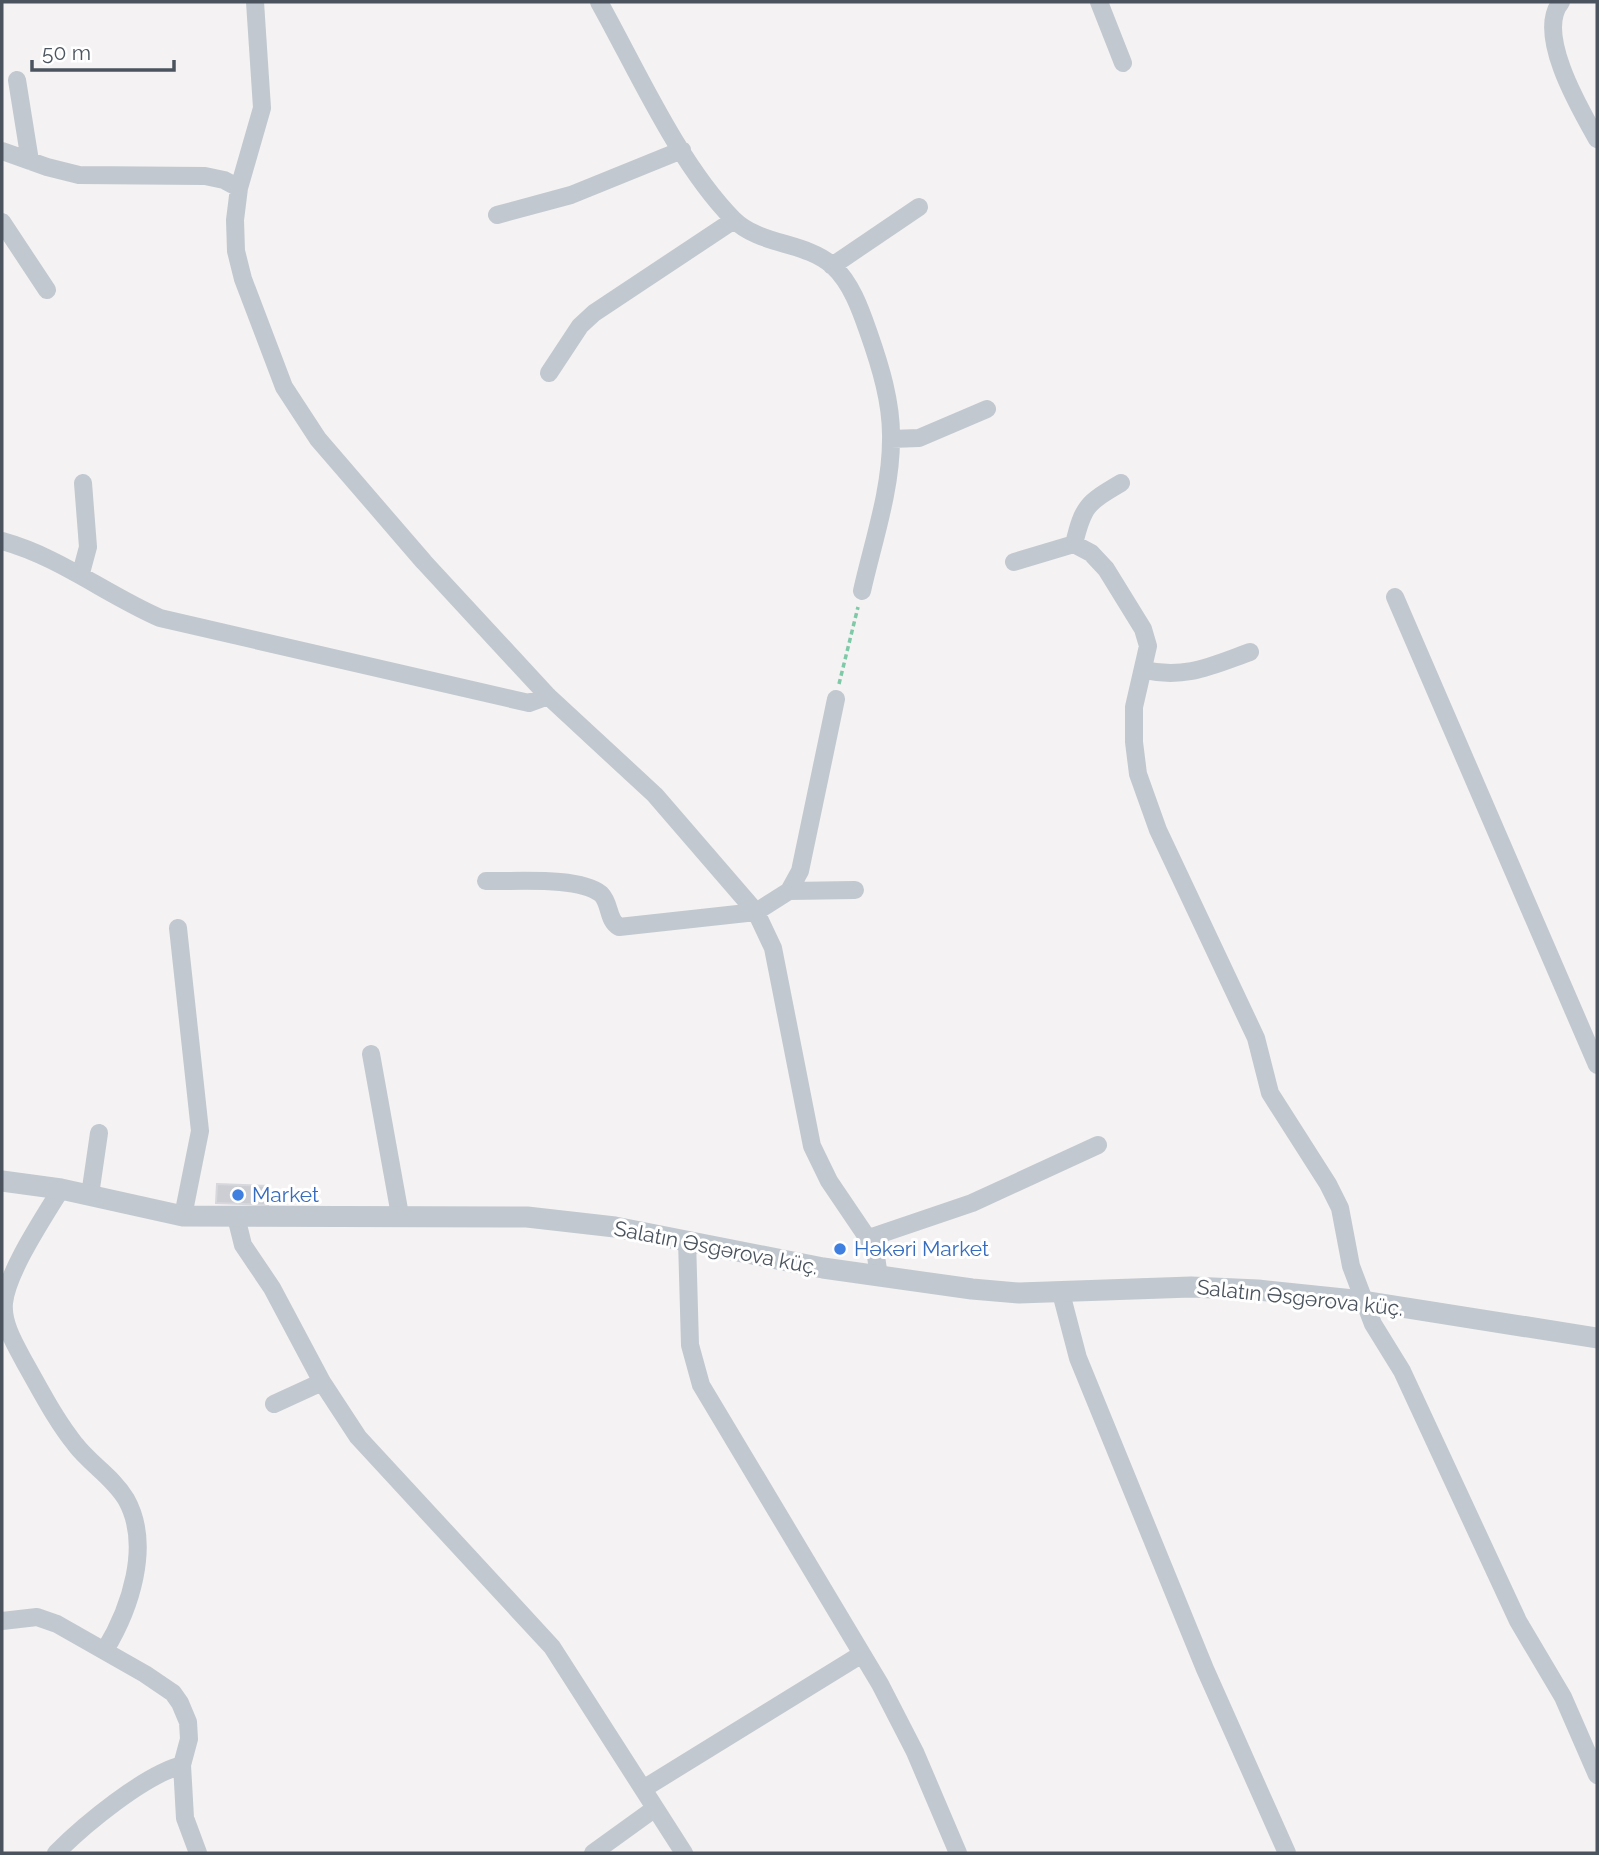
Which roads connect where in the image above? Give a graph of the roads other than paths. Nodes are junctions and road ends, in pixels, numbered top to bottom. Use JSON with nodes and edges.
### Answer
{"nodes":[{"id":1,"x":255,"y":2,"type":"edge"},
{"id":2,"x":599,"y":2,"type":"edge"},
{"id":3,"x":1098,"y":2,"type":"edge"},
{"id":4,"x":1561,"y":2,"type":"edge"},
{"id":5,"x":1122,"y":63,"type":"dead end"},
{"id":6,"x":17,"y":80,"type":"dead end"},
{"id":7,"x":1597,"y":139,"type":"edge"},
{"id":8,"x":2,"y":150,"type":"edge"},
{"id":9,"x":682,"y":150,"type":"junction"},
{"id":10,"x":30,"y":161,"type":"junction"},
{"id":11,"x":239,"y":188,"type":"junction"},
{"id":12,"x":919,"y":207,"type":"dead end"},
{"id":13,"x":497,"y":215,"type":"dead end"},
{"id":14,"x":734,"y":220,"type":"junction"},
{"id":15,"x":2,"y":222,"type":"edge"},
{"id":16,"x":832,"y":266,"type":"junction"},
{"id":17,"x":47,"y":290,"type":"dead end"},
{"id":18,"x":549,"y":373,"type":"dead end"},
{"id":19,"x":987,"y":409,"type":"dead end"},
{"id":20,"x":891,"y":439,"type":"junction"},
{"id":21,"x":83,"y":483,"type":"dead end"},
{"id":22,"x":1121,"y":483,"type":"dead end"},
{"id":23,"x":2,"y":541,"type":"edge"},
{"id":24,"x":1074,"y":544,"type":"junction"},
{"id":25,"x":1014,"y":562,"type":"dead end"},
{"id":26,"x":81,"y":573,"type":"junction"},
{"id":27,"x":862,"y":591,"type":"road end"},
{"id":28,"x":1395,"y":597,"type":"dead end"},
{"id":29,"x":1250,"y":652,"type":"dead end"},
{"id":30,"x":1144,"y":670,"type":"junction"},
{"id":31,"x":548,"y":696,"type":"junction"},
{"id":32,"x":836,"y":699,"type":"road end"},
{"id":33,"x":486,"y":881,"type":"dead end"},
{"id":34,"x":855,"y":890,"type":"dead end"},
{"id":35,"x":789,"y":891,"type":"junction"},
{"id":36,"x":756,"y":912,"type":"junction"},
{"id":37,"x":178,"y":928,"type":"dead end"},
{"id":38,"x":371,"y":1054,"type":"dead end"},
{"id":39,"x":1597,"y":1065,"type":"edge"},
{"id":40,"x":99,"y":1133,"type":"dead end"},
{"id":41,"x":1098,"y":1145,"type":"dead end"},
{"id":42,"x":2,"y":1181,"type":"edge"},
{"id":43,"x":61,"y":1189,"type":"junction"},
{"id":44,"x":90,"y":1195,"type":"junction"},
{"id":45,"x":400,"y":1215,"type":"junction"},
{"id":46,"x":183,"y":1216,"type":"junction"},
{"id":47,"x":236,"y":1216,"type":"junction"},
{"id":48,"x":869,"y":1238,"type":"junction"},
{"id":49,"x":687,"y":1240,"type":"junction"},
{"id":50,"x":879,"y":1277,"type":"junction"},
{"id":51,"x":1062,"y":1293,"type":"junction"},
{"id":52,"x":1363,"y":1301,"type":"junction"},
{"id":53,"x":4,"y":1323,"type":"edge"},
{"id":54,"x":1597,"y":1338,"type":"edge"},
{"id":55,"x":322,"y":1382,"type":"junction"},
{"id":56,"x":274,"y":1404,"type":"dead end"},
{"id":57,"x":2,"y":1621,"type":"edge"},
{"id":58,"x":105,"y":1650,"type":"junction"},
{"id":59,"x":862,"y":1654,"type":"junction"},
{"id":60,"x":181,"y":1765,"type":"junction"},
{"id":61,"x":1597,"y":1775,"type":"edge"},
{"id":62,"x":643,"y":1789,"type":"junction"},
{"id":63,"x":654,"y":1809,"type":"junction"},
{"id":64,"x":56,"y":1853,"type":"edge"},
{"id":65,"x":198,"y":1853,"type":"edge"},
{"id":66,"x":593,"y":1853,"type":"edge"},
{"id":67,"x":684,"y":1853,"type":"edge"},
{"id":68,"x":958,"y":1853,"type":"edge"},
{"id":69,"x":1287,"y":1853,"type":"edge"}],
"edges":[{"from":1,"to":11,"type":"street"},
{"from":2,"to":9,"type":"street"},
{"from":3,"to":5,"type":"street"},
{"from":4,"to":7,"type":"street"},
{"from":6,"to":10,"type":"street"},
{"from":8,"to":10,"type":"street"},
{"from":9,"to":13,"type":"street"},
{"from":9,"to":14,"type":"street"},
{"from":10,"to":11,"type":"street"},
{"from":11,"to":31,"type":"street"},
{"from":12,"to":16,"type":"street"},
{"from":14,"to":16,"type":"street"},
{"from":14,"to":18,"type":"street"},
{"from":15,"to":17,"type":"street"},
{"from":16,"to":20,"type":"street"},
{"from":19,"to":20,"type":"street"},
{"from":20,"to":27,"type":"street"},
{"from":21,"to":26,"type":"street"},
{"from":22,"to":24,"type":"street"},
{"from":23,"to":26,"type":"street"},
{"from":24,"to":25,"type":"street"},
{"from":24,"to":30,"type":"street"},
{"from":26,"to":31,"type":"street"},
{"from":28,"to":39,"type":"street"},
{"from":29,"to":30,"type":"street"},
{"from":30,"to":52,"type":"street"},
{"from":31,"to":36,"type":"street"},
{"from":32,"to":35,"type":"street"},
{"from":33,"to":36,"type":"street"},
{"from":34,"to":35,"type":"street"},
{"from":35,"to":36,"type":"street"},
{"from":36,"to":48,"type":"street"},
{"from":37,"to":46,"type":"street"},
{"from":38,"to":45,"type":"street"},
{"from":40,"to":44,"type":"street"},
{"from":41,"to":48,"type":"street"},
{"from":42,"to":43,"type":"street","name":"Salatın Əsgərova küç."},
{"from":43,"to":44,"type":"street","name":"Salatın Əsgərova küç."},
{"from":43,"to":53,"type":"street"},
{"from":44,"to":46,"type":"street","name":"Salatın Əsgərova küç."},
{"from":45,"to":47,"type":"street","name":"Salatın Əsgərova küç."},
{"from":45,"to":49,"type":"street","name":"Salatın Əsgərova küç."},
{"from":46,"to":47,"type":"street","name":"Salatın Əsgərova küç."},
{"from":47,"to":55,"type":"street"},
{"from":48,"to":50,"type":"street"},
{"from":49,"to":50,"type":"street","name":"Salatın Əsgərova küç."},
{"from":49,"to":59,"type":"street"},
{"from":50,"to":51,"type":"street","name":"Salatın Əsgərova küç."},
{"from":51,"to":52,"type":"street","name":"Salatın Əsgərova küç."},
{"from":51,"to":69,"type":"street"},
{"from":52,"to":54,"type":"street","name":"Salatın Əsgərova küç."},
{"from":52,"to":61,"type":"street"},
{"from":53,"to":58,"type":"street"},
{"from":55,"to":56,"type":"street"},
{"from":55,"to":62,"type":"street"},
{"from":57,"to":58,"type":"street"},
{"from":58,"to":60,"type":"street"},
{"from":59,"to":62,"type":"street"},
{"from":59,"to":68,"type":"street"},
{"from":60,"to":64,"type":"street"},
{"from":60,"to":65,"type":"street"},
{"from":62,"to":63,"type":"street"},
{"from":63,"to":66,"type":"street"},
{"from":63,"to":67,"type":"street"}]}
